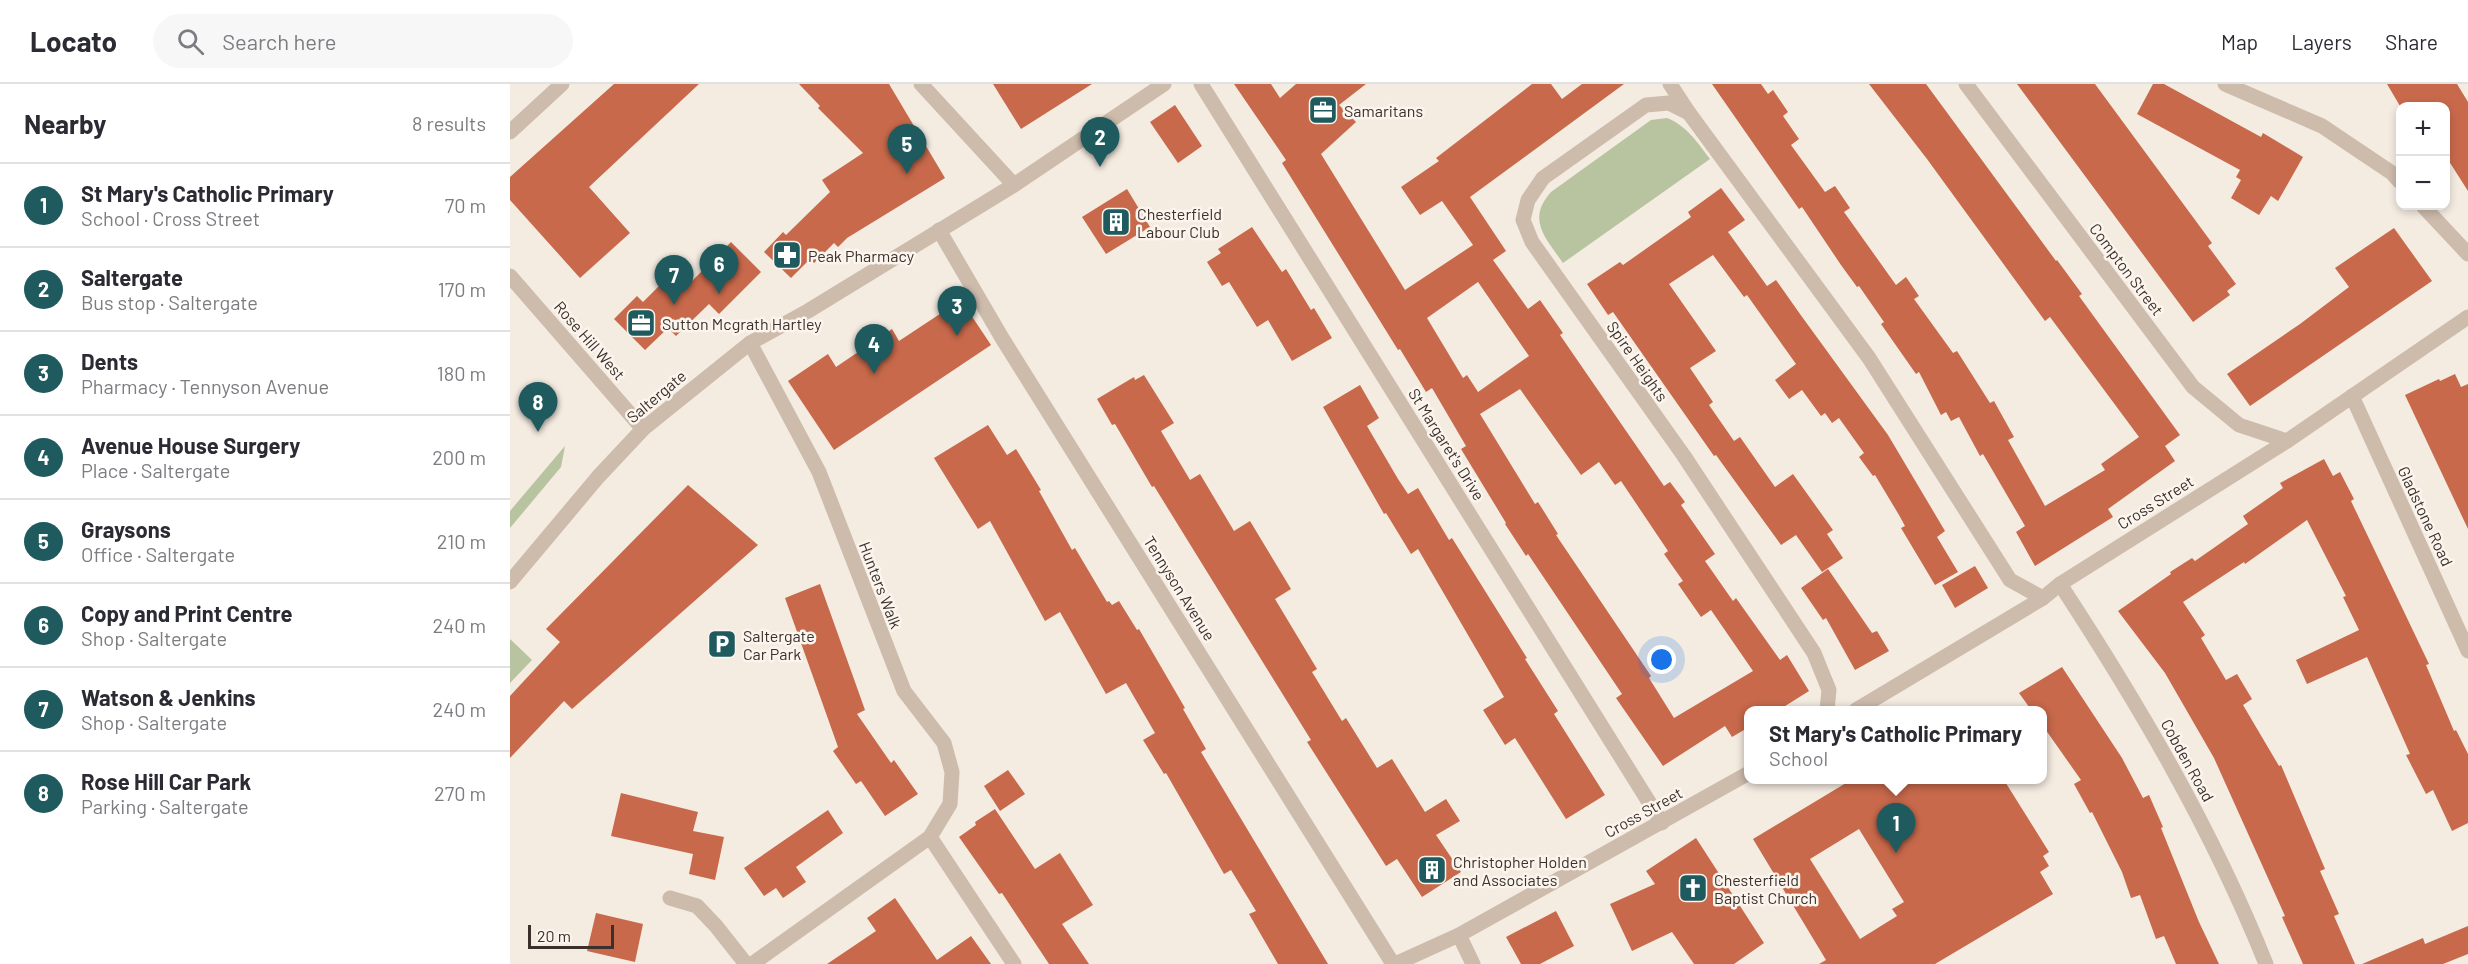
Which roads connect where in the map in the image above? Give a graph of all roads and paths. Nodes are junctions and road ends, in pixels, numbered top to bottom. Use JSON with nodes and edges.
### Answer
{"nodes":[{"id":1,"x":562,"y":84,"type":"edge"},
{"id":2,"x":921,"y":84,"type":"edge"},
{"id":3,"x":1164,"y":84,"type":"edge"},
{"id":4,"x":1201,"y":84,"type":"edge"},
{"id":5,"x":1670,"y":84,"type":"edge"},
{"id":6,"x":1966,"y":84,"type":"edge"},
{"id":7,"x":2225,"y":84,"type":"edge"},
{"id":8,"x":1689,"y":113,"type":"junction"},
{"id":9,"x":510,"y":132,"type":"edge"},
{"id":10,"x":2396,"y":178,"type":"edge"},
{"id":11,"x":1014,"y":185,"type":"junction"},
{"id":12,"x":2427,"y":210,"type":"edge"},
{"id":13,"x":939,"y":230,"type":"junction"},
{"id":14,"x":2468,"y":254,"type":"edge"},
{"id":15,"x":510,"y":276,"type":"edge"},
{"id":16,"x":2468,"y":317,"type":"edge"},
{"id":17,"x":750,"y":343,"type":"junction"},
{"id":18,"x":2352,"y":396,"type":"junction"},
{"id":19,"x":643,"y":429,"type":"junction"},
{"id":20,"x":2287,"y":441,"type":"junction"},
{"id":21,"x":510,"y":582,"type":"edge"},
{"id":22,"x":2060,"y":584,"type":"junction"},
{"id":23,"x":2043,"y":598,"type":"junction"},
{"id":24,"x":2468,"y":651,"type":"edge"},
{"id":25,"x":1827,"y":706,"type":"edge"},
{"id":26,"x":1864,"y":706,"type":"edge"},
{"id":27,"x":1744,"y":776,"type":"edge"},
{"id":28,"x":1662,"y":823,"type":"junction"},
{"id":29,"x":930,"y":837,"type":"junction"},
{"id":30,"x":670,"y":898,"type":"dead end"},
{"id":31,"x":1459,"y":935,"type":"junction"},
{"id":32,"x":746,"y":964,"type":"edge"},
{"id":33,"x":752,"y":964,"type":"edge"},
{"id":34,"x":1014,"y":964,"type":"edge"},
{"id":35,"x":1394,"y":964,"type":"edge"},
{"id":36,"x":1473,"y":964,"type":"edge"},
{"id":37,"x":2266,"y":964,"type":"edge"}],
"edges":[{"from":1,"to":9,"type":"street"},
{"from":2,"to":11,"type":"street"},
{"from":3,"to":11,"type":"street","name":"Saltergate"},
{"from":4,"to":28,"type":"street","name":"St Margaret's Drive"},
{"from":5,"to":8,"type":"street"},
{"from":6,"to":20,"type":"street","name":"Compton Street"},
{"from":7,"to":10,"type":"street"},
{"from":8,"to":23,"type":"street"},
{"from":8,"to":25,"type":"street","name":"Spire Heights"},
{"from":11,"to":13,"type":"street","name":"Saltergate"},
{"from":12,"to":14,"type":"street"},
{"from":13,"to":17,"type":"street","name":"Saltergate"},
{"from":13,"to":35,"type":"street","name":"Tennyson Avenue"},
{"from":15,"to":19,"type":"street","name":"Rose Hill West"},
{"from":16,"to":18,"type":"street","name":"Cross Street"},
{"from":17,"to":19,"type":"street","name":"Saltergate"},
{"from":17,"to":29,"type":"street","name":"Hunters Walk"},
{"from":18,"to":20,"type":"street","name":"Cross Street"},
{"from":18,"to":24,"type":"street","name":"Gladstone Road"},
{"from":19,"to":21,"type":"street","name":"Saltergate"},
{"from":20,"to":22,"type":"street","name":"Cross Street"},
{"from":22,"to":23,"type":"street","name":"Cross Street"},
{"from":22,"to":37,"type":"street","name":"Cobden Road"},
{"from":23,"to":26,"type":"street","name":"Cross Street"},
{"from":27,"to":28,"type":"street","name":"Cross Street"},
{"from":28,"to":31,"type":"street","name":"Cross Street"},
{"from":29,"to":33,"type":"street","name":"Hunters Walk"},
{"from":29,"to":34,"type":"street"},
{"from":30,"to":32,"type":"street"},
{"from":31,"to":35,"type":"street","name":"Cross Street"},
{"from":31,"to":36,"type":"street"}]}
